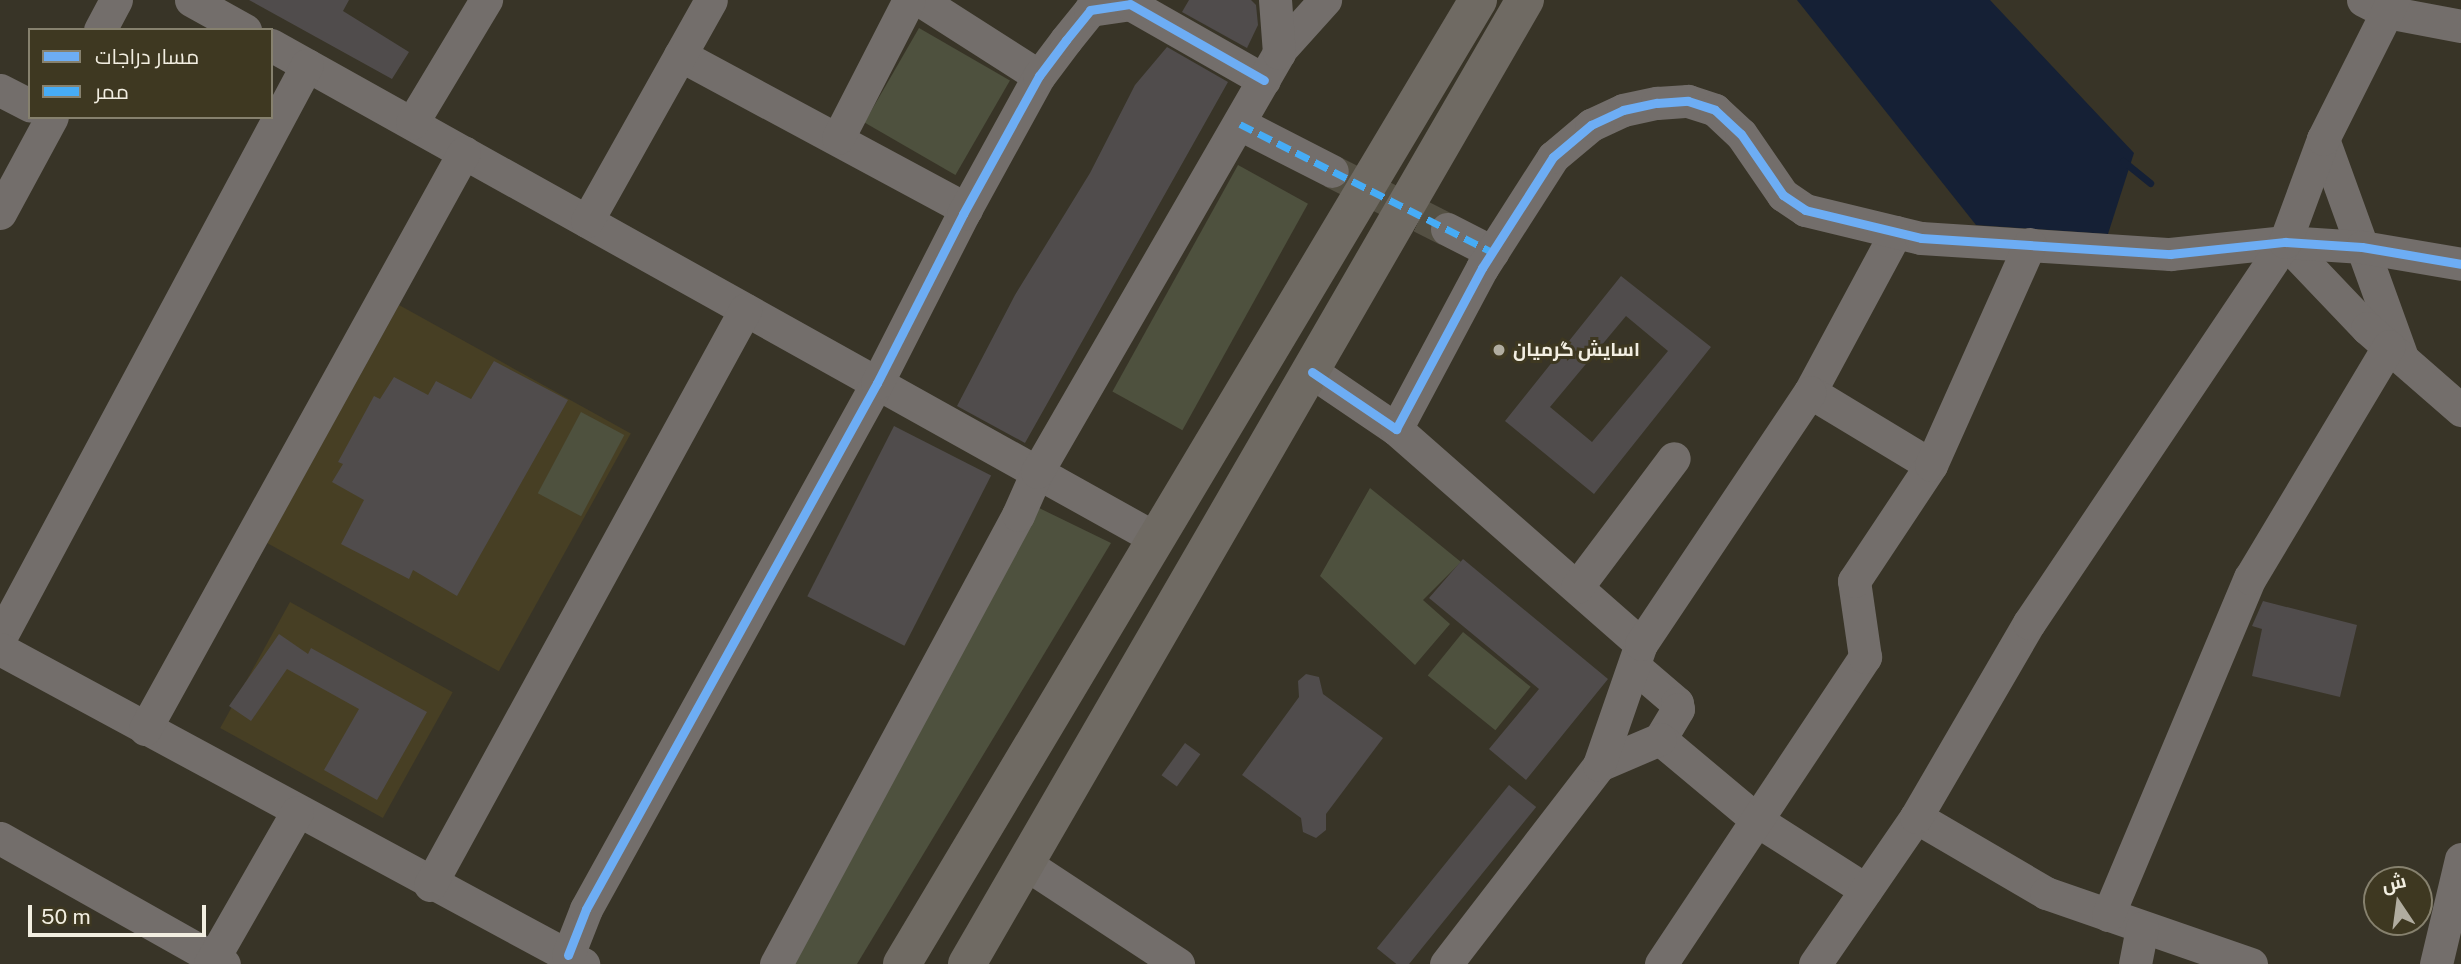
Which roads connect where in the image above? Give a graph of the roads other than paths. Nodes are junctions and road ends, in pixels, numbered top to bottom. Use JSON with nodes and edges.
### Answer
{"nodes":[{"id":1,"x":116,"y":0,"type":"edge"},
{"id":2,"x":191,"y":0,"type":"edge"},
{"id":3,"x":485,"y":0,"type":"edge"},
{"id":4,"x":711,"y":0,"type":"edge"},
{"id":5,"x":909,"y":0,"type":"edge"},
{"id":6,"x":920,"y":0,"type":"edge"},
{"id":7,"x":1275,"y":0,"type":"edge"},
{"id":8,"x":1325,"y":0,"type":"edge"},
{"id":9,"x":1478,"y":0,"type":"edge"},
{"id":10,"x":1525,"y":0,"type":"edge"},
{"id":11,"x":2381,"y":4,"type":"edge"},
{"id":12,"x":243,"y":18,"type":"edge"},
{"id":13,"x":2461,"y":26,"type":"edge"},
{"id":14,"x":101,"y":28,"type":"edge"},
{"id":15,"x":273,"y":46,"type":"edge"},
{"id":16,"x":1279,"y":51,"type":"junction"},
{"id":17,"x":680,"y":55,"type":"junction"},
{"id":18,"x":307,"y":65,"type":"junction"},
{"id":19,"x":1440,"y":65,"type":"junction"},
{"id":20,"x":1039,"y":76,"type":"junction"},
{"id":21,"x":1264,"y":80,"type":"junction"},
{"id":22,"x":1474,"y":88,"type":"junction"},
{"id":23,"x":0,"y":90,"type":"edge"},
{"id":24,"x":28,"y":104,"type":"edge"},
{"id":25,"x":51,"y":119,"type":"edge"},
{"id":26,"x":412,"y":123,"type":"junction"},
{"id":27,"x":1240,"y":124,"type":"junction"},
{"id":28,"x":838,"y":138,"type":"junction"},
{"id":29,"x":2323,"y":139,"type":"junction"},
{"id":30,"x":464,"y":152,"type":"junction"},
{"id":31,"x":1332,"y":171,"type":"tunnel mouth"},
{"id":32,"x":965,"y":209,"type":"junction"},
{"id":33,"x":0,"y":213,"type":"edge"},
{"id":34,"x":587,"y":221,"type":"junction"},
{"id":35,"x":1447,"y":229,"type":"tunnel mouth"},
{"id":36,"x":1896,"y":232,"type":"junction"},
{"id":37,"x":2286,"y":242,"type":"junction"},
{"id":38,"x":2030,"y":244,"type":"junction"},
{"id":39,"x":2362,"y":247,"type":"junction"},
{"id":40,"x":1492,"y":252,"type":"junction"},
{"id":41,"x":2461,"y":264,"type":"edge"},
{"id":42,"x":746,"y":310,"type":"junction"},
{"id":43,"x":2395,"y":351,"type":"junction"},
{"id":44,"x":1312,"y":372,"type":"junction"},
{"id":45,"x":877,"y":383,"type":"junction"},
{"id":46,"x":1810,"y":392,"type":"junction"},
{"id":47,"x":2461,"y":410,"type":"edge"},
{"id":48,"x":1396,"y":429,"type":"junction"},
{"id":49,"x":1674,"y":458,"type":"dead end"},
{"id":50,"x":1931,"y":465,"type":"junction"},
{"id":51,"x":1037,"y":472,"type":"junction"},
{"id":52,"x":1155,"y":538,"type":"junction"},
{"id":53,"x":1577,"y":587,"type":"junction"},
{"id":54,"x":0,"y":638,"type":"edge"},
{"id":55,"x":0,"y":649,"type":"edge"},
{"id":56,"x":1638,"y":656,"type":"junction"},
{"id":57,"x":145,"y":729,"type":"junction"},
{"id":58,"x":1660,"y":739,"type":"junction"},
{"id":59,"x":1599,"y":765,"type":"junction"},
{"id":60,"x":297,"y":812,"type":"junction"},
{"id":61,"x":1916,"y":817,"type":"junction"},
{"id":62,"x":1758,"y":821,"type":"junction"},
{"id":63,"x":0,"y":838,"type":"edge"},
{"id":64,"x":2461,"y":859,"type":"edge"},
{"id":65,"x":1026,"y":864,"type":"junction"},
{"id":66,"x":430,"y":885,"type":"junction"},
{"id":67,"x":1866,"y":890,"type":"junction"},
{"id":68,"x":2108,"y":915,"type":"junction"},
{"id":69,"x":2141,"y":928,"type":"junction"},
{"id":70,"x":576,"y":960,"type":"edge"},
{"id":71,"x":216,"y":962,"type":"edge"},
{"id":72,"x":776,"y":964,"type":"edge"},
{"id":73,"x":902,"y":964,"type":"edge"},
{"id":74,"x":967,"y":964,"type":"edge"},
{"id":75,"x":1178,"y":964,"type":"edge"},
{"id":76,"x":1446,"y":964,"type":"edge"},
{"id":77,"x":1661,"y":964,"type":"edge"},
{"id":78,"x":1815,"y":964,"type":"edge"},
{"id":79,"x":2135,"y":964,"type":"edge"},
{"id":80,"x":2251,"y":964,"type":"edge"},
{"id":81,"x":2436,"y":964,"type":"edge"}],
"edges":[{"from":1,"to":14,"type":"street"},
{"from":2,"to":12,"type":"street"},
{"from":3,"to":26,"type":"street"},
{"from":4,"to":17,"type":"street"},
{"from":5,"to":28,"type":"street"},
{"from":6,"to":20,"type":"street"},
{"from":7,"to":16,"type":"street"},
{"from":8,"to":16,"type":"street"},
{"from":9,"to":19,"type":"highway"},
{"from":10,"to":22,"type":"highway"},
{"from":11,"to":13,"type":"street"},
{"from":11,"to":29,"type":"street"},
{"from":15,"to":18,"type":"street"},
{"from":16,"to":21,"type":"street"},
{"from":17,"to":28,"type":"street"},
{"from":17,"to":34,"type":"street"},
{"from":18,"to":26,"type":"street"},
{"from":18,"to":54,"type":"street"},
{"from":19,"to":22,"type":"highway"},
{"from":19,"to":52,"type":"highway"},
{"from":20,"to":21,"type":"street"},
{"from":20,"to":32,"type":"street"},
{"from":21,"to":27,"type":"street"},
{"from":22,"to":44,"type":"highway"},
{"from":23,"to":24,"type":"street"},
{"from":25,"to":33,"type":"street"},
{"from":26,"to":30,"type":"street"},
{"from":27,"to":31,"type":"street"},
{"from":27,"to":51,"type":"street"},
{"from":28,"to":32,"type":"street"},
{"from":29,"to":37,"type":"street"},
{"from":29,"to":39,"type":"street"},
{"from":30,"to":34,"type":"street"},
{"from":30,"to":57,"type":"street"},
{"from":32,"to":45,"type":"street"},
{"from":34,"to":42,"type":"street"},
{"from":35,"to":40,"type":"street"},
{"from":36,"to":38,"type":"street"},
{"from":36,"to":40,"type":"street"},
{"from":36,"to":46,"type":"street"},
{"from":37,"to":38,"type":"street"},
{"from":37,"to":39,"type":"street"},
{"from":37,"to":43,"type":"street"},
{"from":37,"to":61,"type":"street"},
{"from":38,"to":50,"type":"street"},
{"from":39,"to":41,"type":"street"},
{"from":39,"to":43,"type":"street"},
{"from":40,"to":48,"type":"street"},
{"from":42,"to":45,"type":"street"},
{"from":42,"to":66,"type":"street"},
{"from":43,"to":47,"type":"street"},
{"from":43,"to":68,"type":"street"},
{"from":44,"to":48,"type":"street"},
{"from":44,"to":65,"type":"highway"},
{"from":45,"to":51,"type":"street"},
{"from":45,"to":70,"type":"street"},
{"from":46,"to":50,"type":"street"},
{"from":46,"to":56,"type":"street"},
{"from":48,"to":53,"type":"street"},
{"from":49,"to":53,"type":"street"},
{"from":50,"to":62,"type":"street"},
{"from":51,"to":52,"type":"street"},
{"from":51,"to":72,"type":"street"},
{"from":52,"to":73,"type":"highway"},
{"from":53,"to":56,"type":"street"},
{"from":55,"to":57,"type":"street"},
{"from":56,"to":58,"type":"street"},
{"from":56,"to":59,"type":"street"},
{"from":57,"to":60,"type":"street"},
{"from":58,"to":59,"type":"street"},
{"from":58,"to":62,"type":"street"},
{"from":59,"to":76,"type":"street"},
{"from":60,"to":66,"type":"street"},
{"from":60,"to":71,"type":"street"},
{"from":61,"to":67,"type":"street"},
{"from":61,"to":68,"type":"street"},
{"from":62,"to":67,"type":"street"},
{"from":62,"to":77,"type":"street"},
{"from":63,"to":71,"type":"street"},
{"from":64,"to":81,"type":"street"},
{"from":65,"to":74,"type":"highway"},
{"from":65,"to":75,"type":"street"},
{"from":66,"to":70,"type":"street"},
{"from":67,"to":78,"type":"street"},
{"from":68,"to":69,"type":"street"},
{"from":69,"to":79,"type":"street"},
{"from":69,"to":80,"type":"street"}]}
